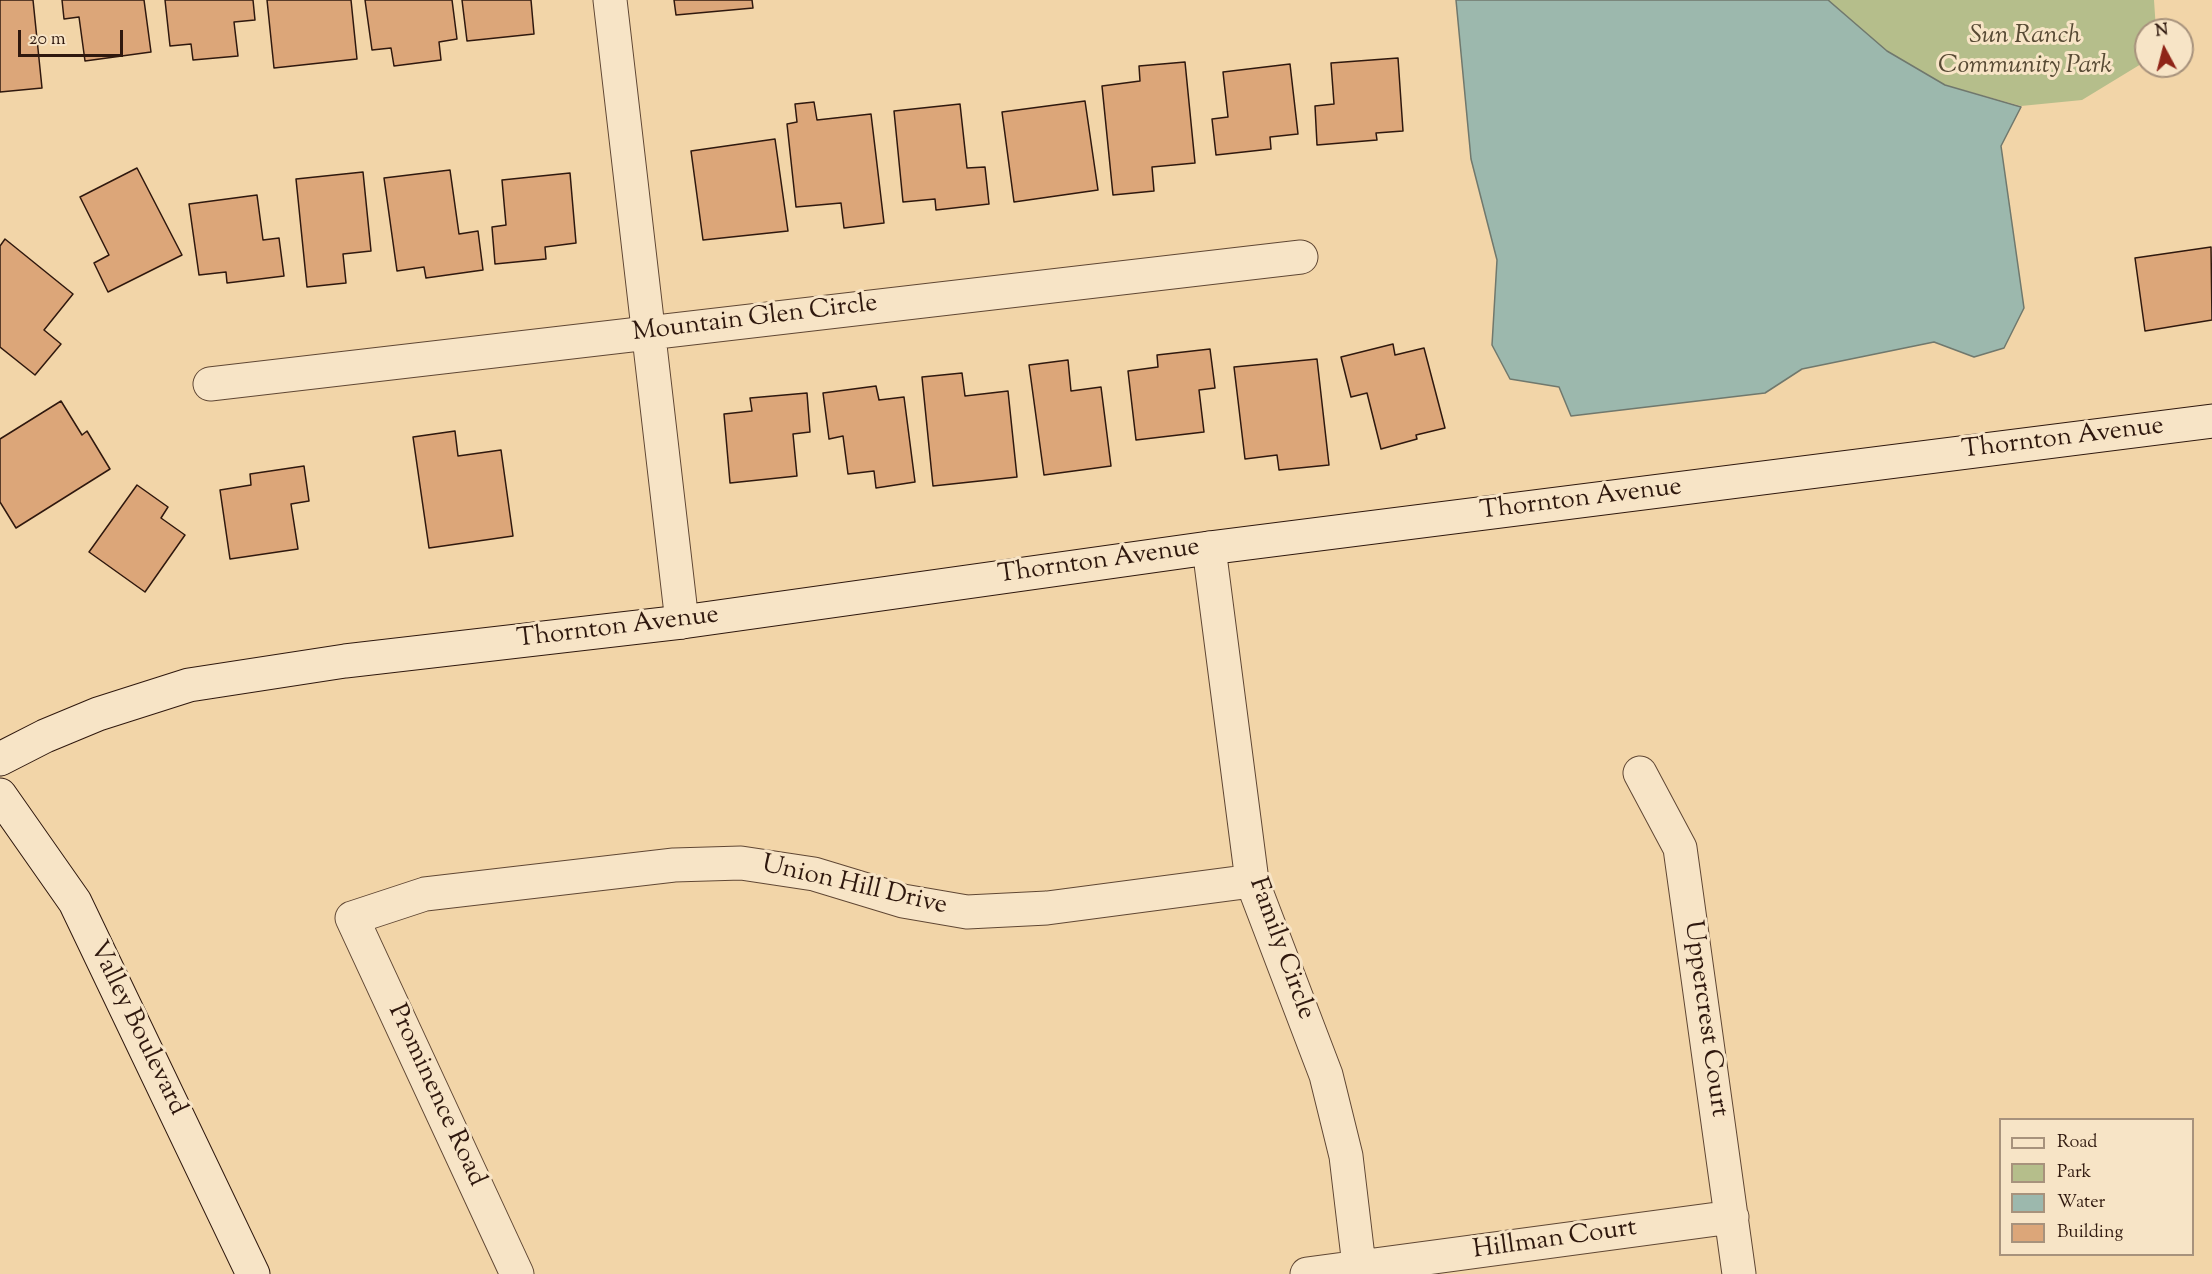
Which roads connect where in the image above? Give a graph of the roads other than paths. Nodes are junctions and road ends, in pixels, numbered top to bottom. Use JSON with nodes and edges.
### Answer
{"nodes":[{"id":1,"x":610,"y":0,"type":"edge"},
{"id":2,"x":1301,"y":257,"type":"dead end"},
{"id":3,"x":648,"y":332,"type":"junction"},
{"id":4,"x":210,"y":384,"type":"dead end"},
{"id":5,"x":2212,"y":421,"type":"edge"},
{"id":6,"x":1209,"y":548,"type":"junction"},
{"id":7,"x":682,"y":622,"type":"junction"},
{"id":8,"x":0,"y":759,"type":"edge"},
{"id":9,"x":1640,"y":773,"type":"dead end"},
{"id":10,"x":0,"y":795,"type":"edge"},
{"id":11,"x":1252,"y":881,"type":"junction"},
{"id":12,"x":352,"y":918,"type":"joint"},
{"id":13,"x":1732,"y":1217,"type":"junction"},
{"id":14,"x":1359,"y":1270,"type":"edge"},
{"id":15,"x":253,"y":1274,"type":"edge"},
{"id":16,"x":517,"y":1274,"type":"edge"},
{"id":17,"x":1307,"y":1274,"type":"edge"},
{"id":18,"x":1739,"y":1274,"type":"edge"}],
"edges":[{"from":1,"to":3,"type":"street"},
{"from":2,"to":3,"type":"street","name":"Mountain Glen Circle"},
{"from":3,"to":4,"type":"street","name":"Mountain Glen Circle"},
{"from":3,"to":7,"type":"street"},
{"from":5,"to":6,"type":"street","name":"Thornton Avenue"},
{"from":6,"to":7,"type":"street","name":"Thornton Avenue"},
{"from":6,"to":11,"type":"street","name":"Family Circle"},
{"from":7,"to":8,"type":"street","name":"Thornton Avenue"},
{"from":9,"to":13,"type":"street","name":"Uppercrest Court"},
{"from":10,"to":15,"type":"street","name":"Valley Boulevard"},
{"from":11,"to":12,"type":"street","name":"Union Hill Drive"},
{"from":11,"to":14,"type":"street","name":"Family Circle"},
{"from":12,"to":16,"type":"street","name":"Prominence Road"},
{"from":13,"to":14,"type":"street","name":"Hillman Court"},
{"from":13,"to":18,"type":"street","name":"Uppercrest Court"},
{"from":14,"to":17,"type":"street","name":"Hillman Court"}]}
